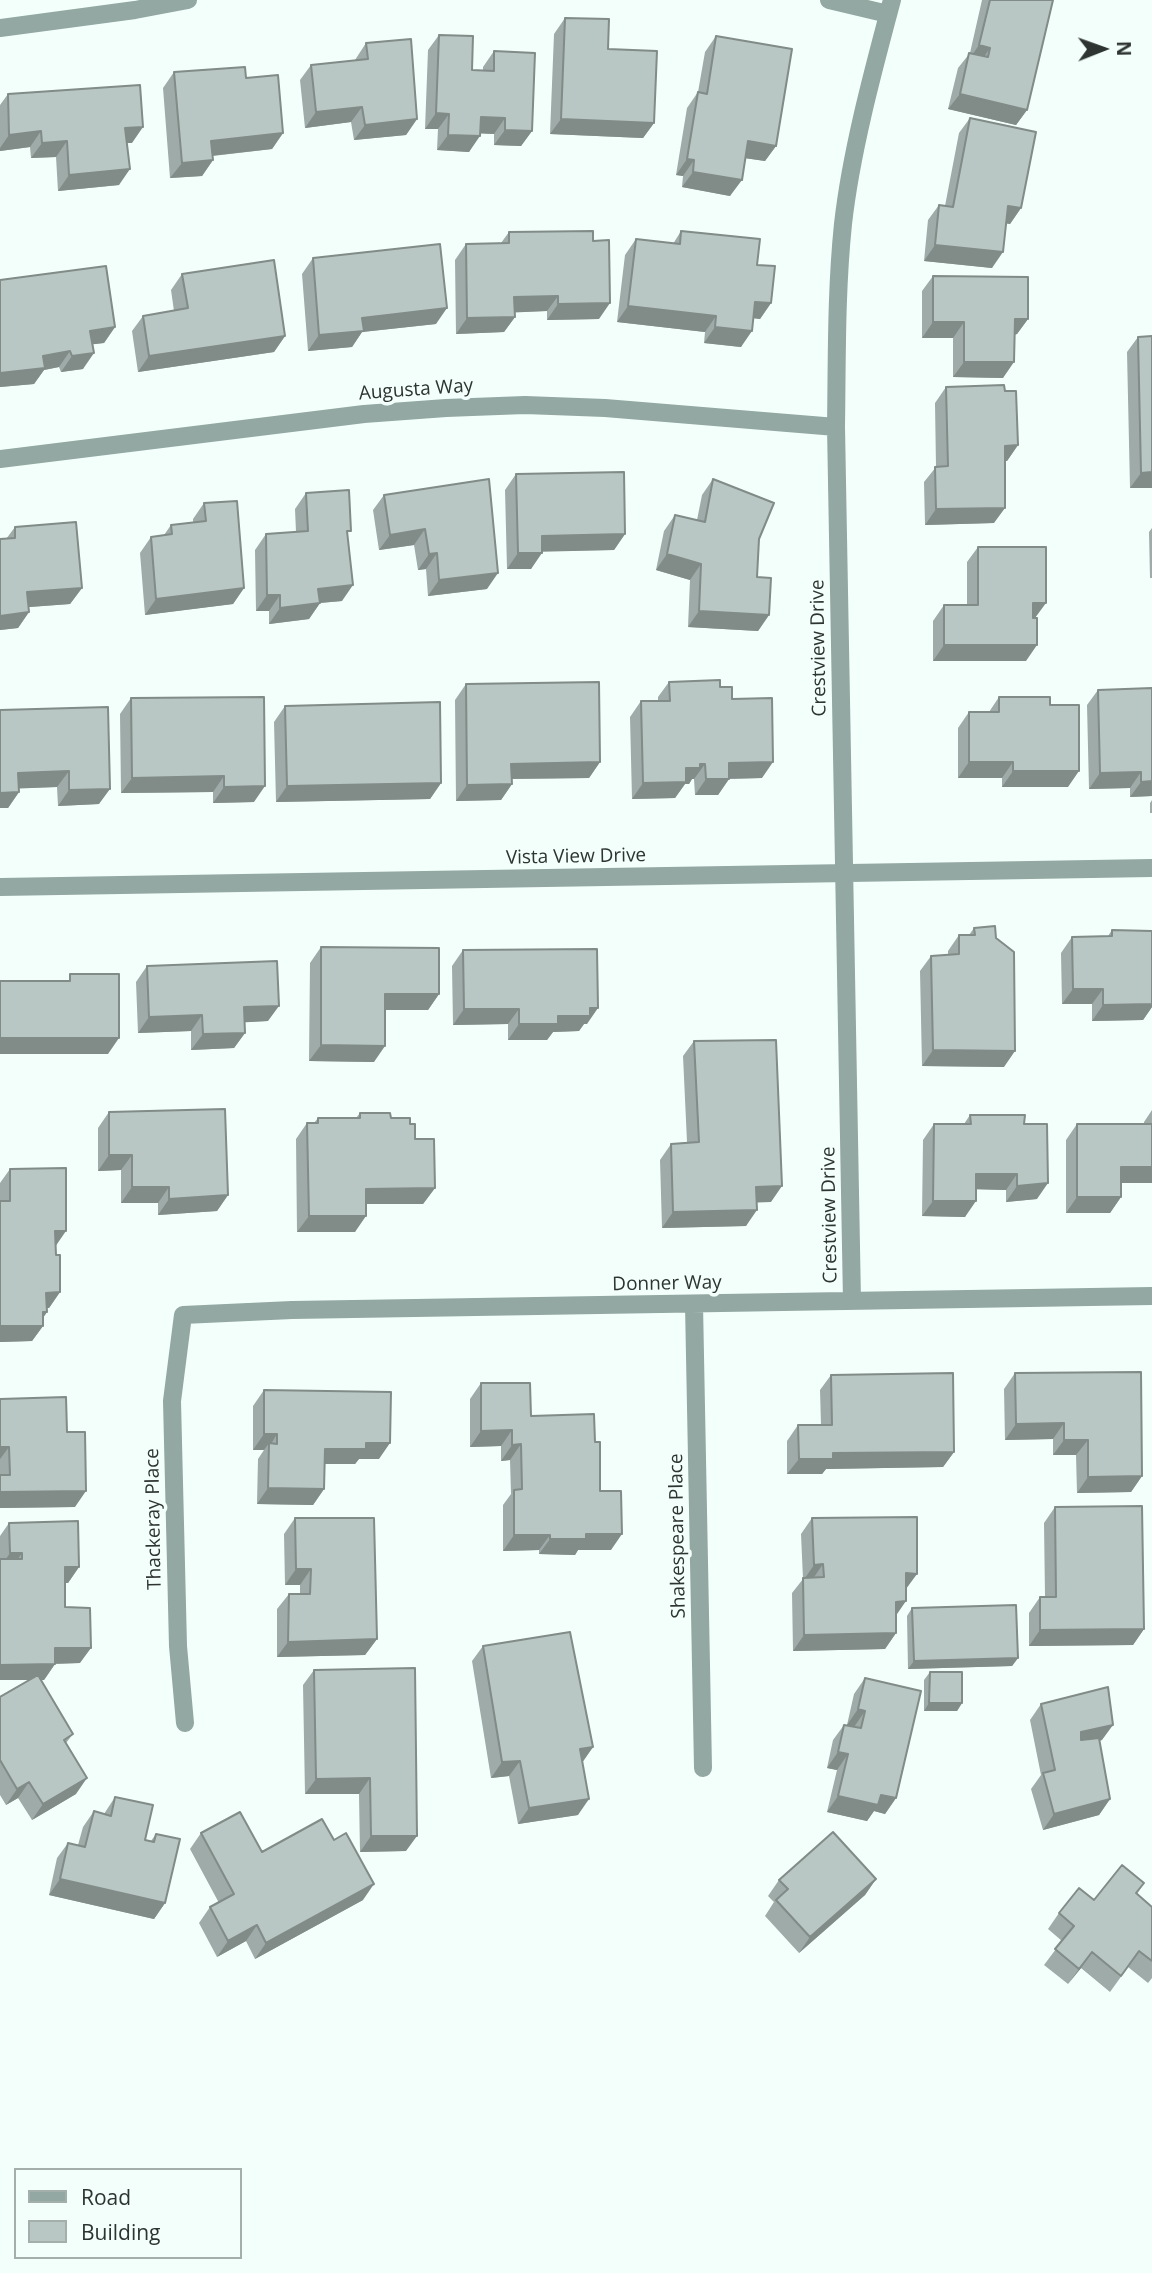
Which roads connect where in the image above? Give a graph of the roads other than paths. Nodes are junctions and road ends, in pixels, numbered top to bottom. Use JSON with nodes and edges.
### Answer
{"nodes":[{"id":1,"x":188,"y":0,"type":"edge"},
{"id":2,"x":829,"y":0,"type":"edge"},
{"id":3,"x":890,"y":7,"type":"edge"},
{"id":4,"x":0,"y":28,"type":"edge"},
{"id":5,"x":836,"y":427,"type":"junction"},
{"id":6,"x":0,"y":459,"type":"edge"},
{"id":7,"x":1152,"y":868,"type":"edge"},
{"id":8,"x":845,"y":873,"type":"junction"},
{"id":9,"x":0,"y":887,"type":"edge"},
{"id":10,"x":1152,"y":1296,"type":"edge"},
{"id":11,"x":852,"y":1301,"type":"junction"},
{"id":12,"x":694,"y":1304,"type":"junction"},
{"id":13,"x":183,"y":1315,"type":"joint"},
{"id":14,"x":185,"y":1723,"type":"dead end"},
{"id":15,"x":703,"y":1768,"type":"dead end"}],
"edges":[{"from":1,"to":4,"type":"street"},
{"from":2,"to":3,"type":"street"},
{"from":3,"to":5,"type":"street","name":"Crestview Drive"},
{"from":5,"to":6,"type":"street","name":"Augusta Way"},
{"from":5,"to":8,"type":"street","name":"Crestview Drive"},
{"from":7,"to":8,"type":"street","name":"Vista View Drive"},
{"from":8,"to":9,"type":"street","name":"Vista View Drive"},
{"from":8,"to":11,"type":"street","name":"Crestview Drive"},
{"from":10,"to":11,"type":"street","name":"Donner Way"},
{"from":11,"to":12,"type":"street","name":"Donner Way"},
{"from":12,"to":13,"type":"street","name":"Donner Way"},
{"from":12,"to":15,"type":"street","name":"Shakespeare Place"},
{"from":13,"to":14,"type":"street","name":"Thackeray Place"}]}
